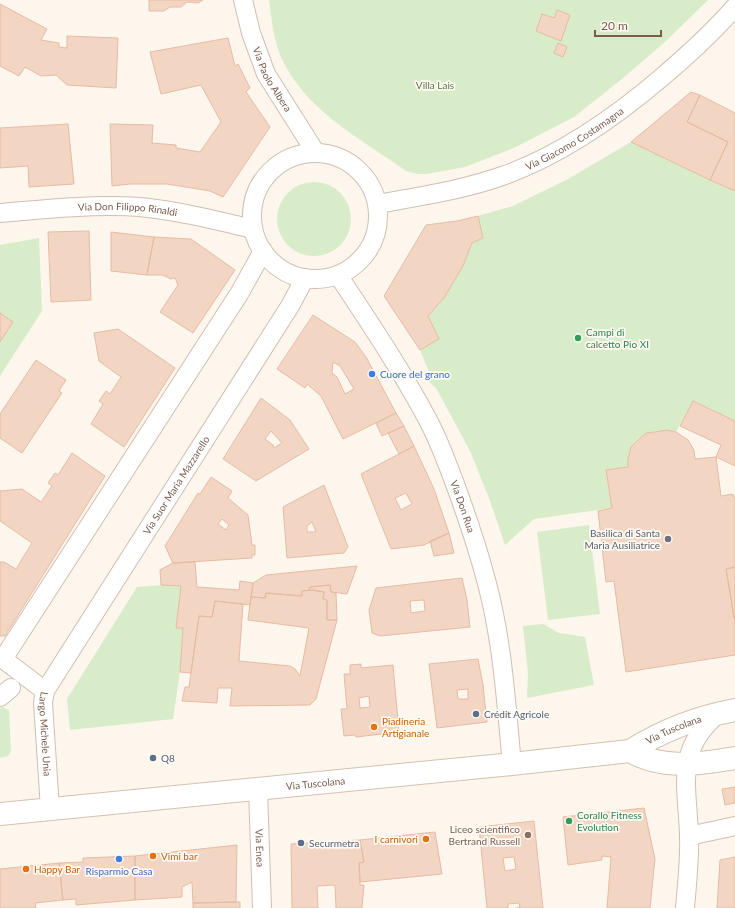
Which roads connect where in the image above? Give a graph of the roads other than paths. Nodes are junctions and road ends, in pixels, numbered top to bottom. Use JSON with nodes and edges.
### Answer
{"nodes":[{"id":1,"x":244,"y":0,"type":"edge"},
{"id":2,"x":735,"y":7,"type":"edge"},
{"id":3,"x":316,"y":153,"type":"junction"},
{"id":4,"x":378,"y":204,"type":"junction"},
{"id":5,"x":0,"y":213,"type":"edge"},
{"id":6,"x":253,"y":229,"type":"junction"},
{"id":7,"x":263,"y":251,"type":"junction"},
{"id":8,"x":338,"y":275,"type":"junction"},
{"id":9,"x":306,"y":278,"type":"junction"},
{"id":10,"x":1,"y":659,"type":"edge"},
{"id":11,"x":45,"y":691,"type":"junction"},
{"id":12,"x":727,"y":712,"type":"edge"},
{"id":13,"x":630,"y":751,"type":"junction"},
{"id":14,"x":735,"y":758,"type":"edge"},
{"id":15,"x":512,"y":764,"type":"junction"},
{"id":16,"x":687,"y":764,"type":"junction"},
{"id":17,"x":258,"y":789,"type":"junction"},
{"id":18,"x":50,"y":809,"type":"junction"},
{"id":19,"x":0,"y":814,"type":"edge"},
{"id":20,"x":735,"y":826,"type":"edge"},
{"id":21,"x":689,"y":836,"type":"junction"},
{"id":22,"x":262,"y":908,"type":"edge"},
{"id":23,"x":685,"y":908,"type":"edge"}],
"edges":[{"from":1,"to":3,"type":"street","name":"Via Paolo Albera"},
{"from":2,"to":4,"type":"street","name":"Via Giacomo Costamagna"},
{"from":3,"to":4,"type":"street"},
{"from":3,"to":6,"type":"street"},
{"from":4,"to":8,"type":"street"},
{"from":5,"to":6,"type":"street","name":"Via Don Filippo Rinaldi"},
{"from":6,"to":7,"type":"street"},
{"from":7,"to":9,"type":"street"},
{"from":7,"to":10,"type":"street"},
{"from":8,"to":9,"type":"street"},
{"from":8,"to":15,"type":"street","name":"Via Don Rua"},
{"from":9,"to":11,"type":"street","name":"Via Suor Maria Mazzarello"},
{"from":10,"to":11,"type":"street","name":"Largo Michele Unia"},
{"from":11,"to":18,"type":"street","name":"Largo Michele Unia"},
{"from":12,"to":13,"type":"main road","name":"Via Tuscolana"},
{"from":12,"to":16,"type":"street"},
{"from":13,"to":15,"type":"main road","name":"Via Tuscolana"},
{"from":13,"to":16,"type":"main road","name":"Via Tuscolana"},
{"from":14,"to":16,"type":"main road","name":"Via Tuscolana"},
{"from":15,"to":17,"type":"main road","name":"Via Tuscolana"},
{"from":16,"to":21,"type":"street"},
{"from":17,"to":18,"type":"main road","name":"Via Tuscolana"},
{"from":17,"to":22,"type":"street","name":"Via Enea"},
{"from":18,"to":19,"type":"main road","name":"Via Tuscolana"},
{"from":20,"to":21,"type":"street"},
{"from":21,"to":23,"type":"street"}]}
